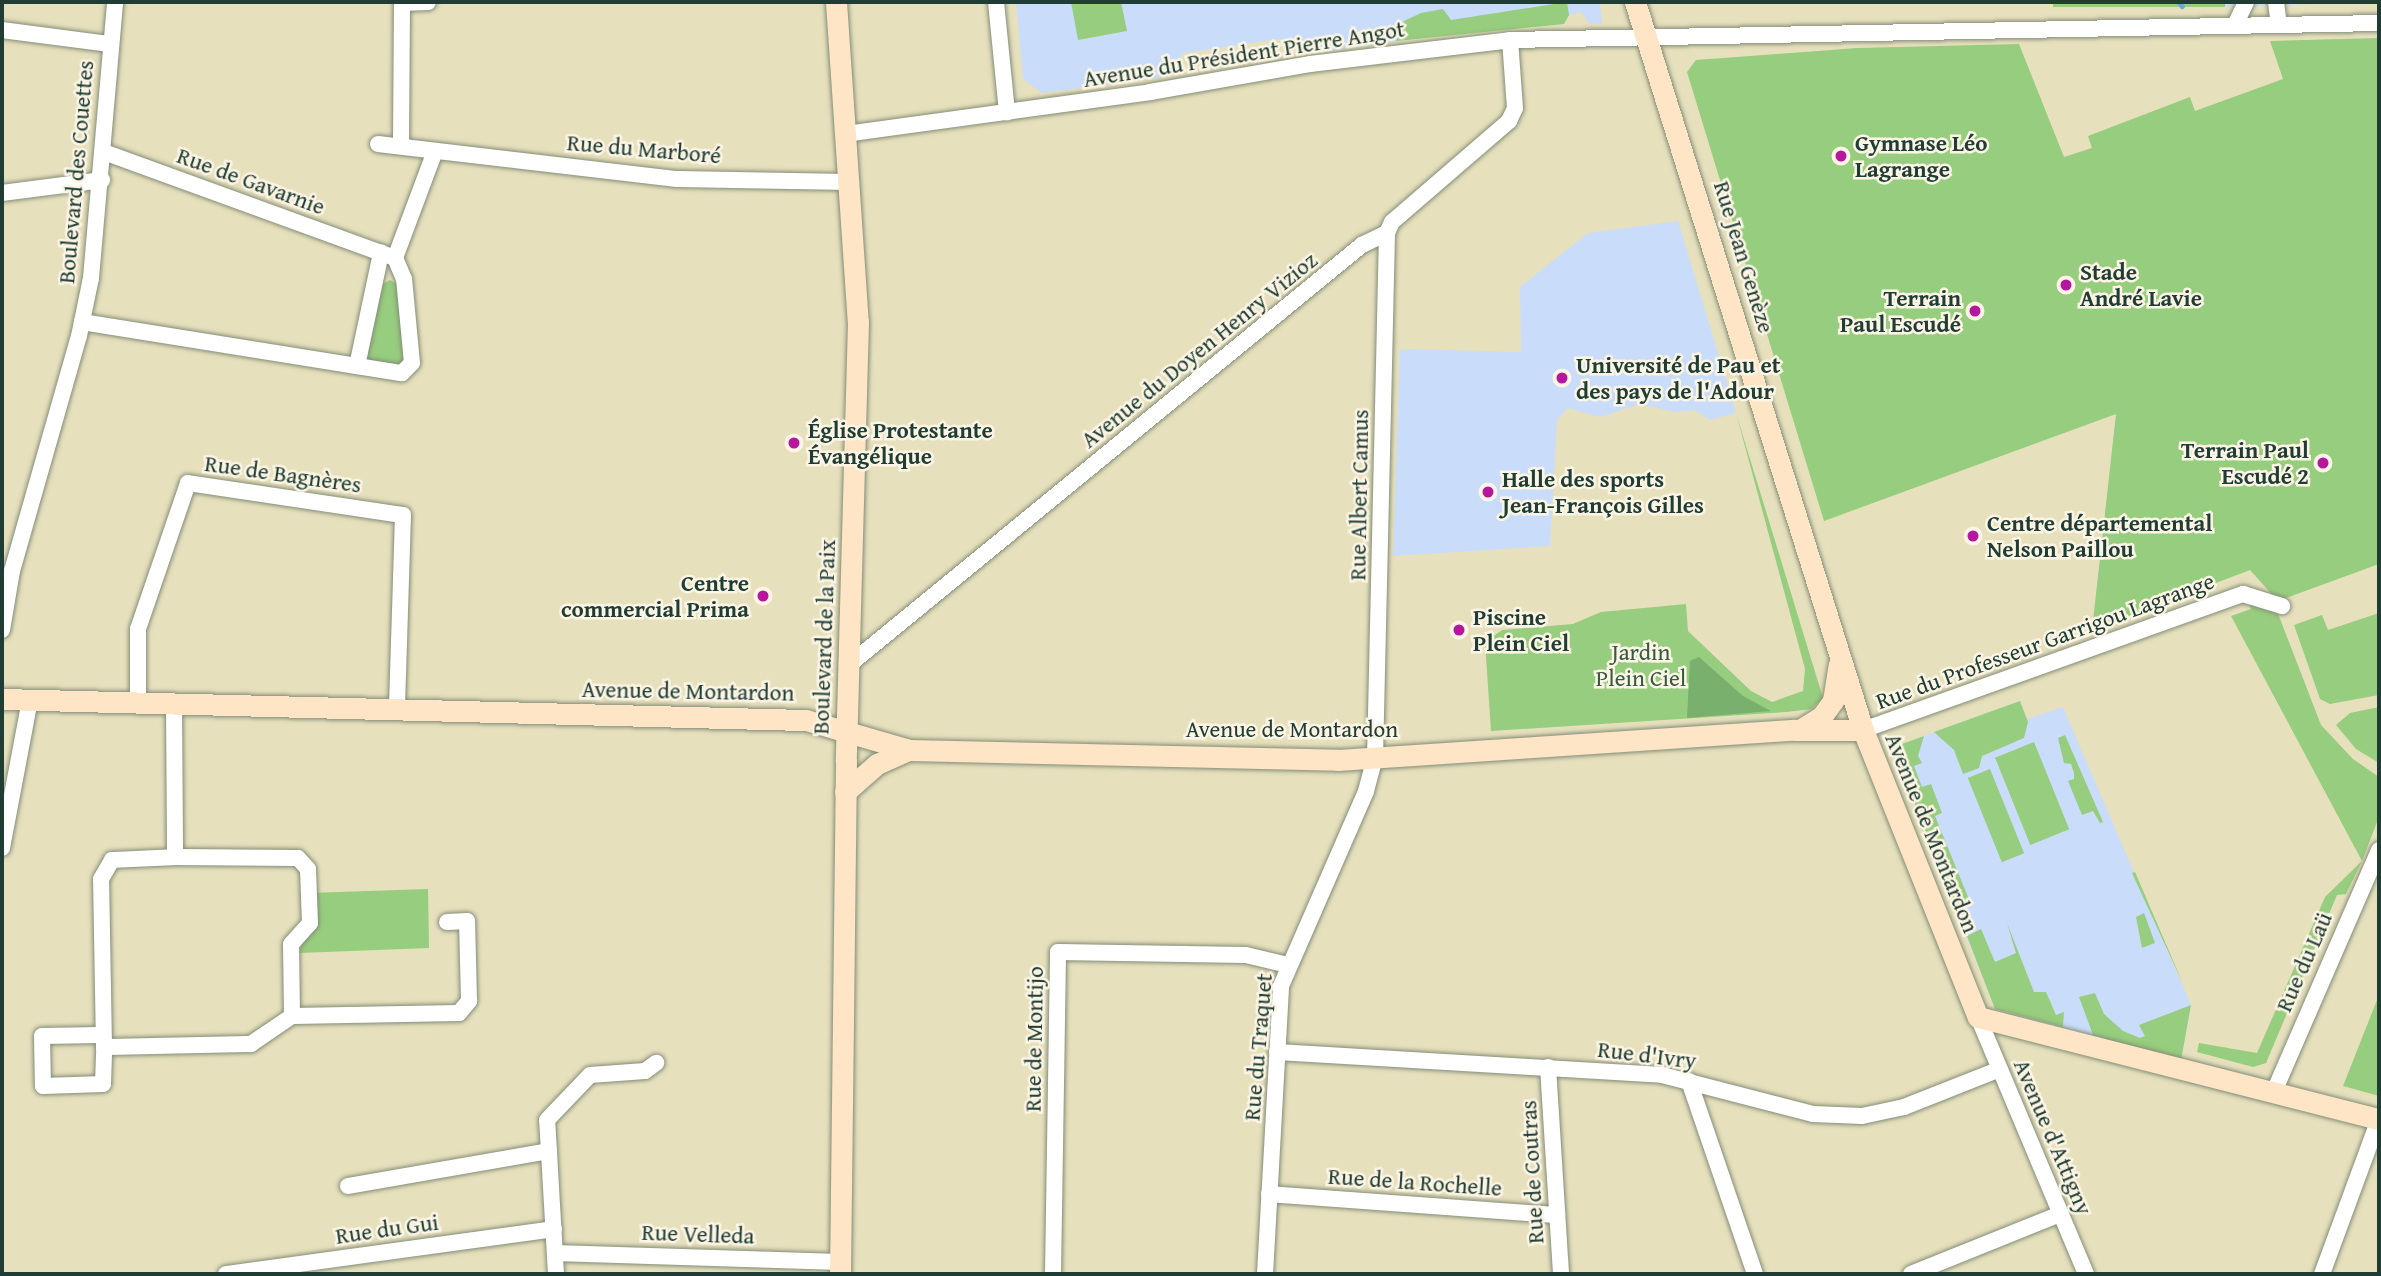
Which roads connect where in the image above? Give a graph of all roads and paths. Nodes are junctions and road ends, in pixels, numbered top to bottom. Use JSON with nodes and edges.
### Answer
{"nodes":[{"id":1,"x":115,"y":2,"type":"edge"},
{"id":2,"x":402,"y":2,"type":"edge"},
{"id":3,"x":428,"y":2,"type":"edge"},
{"id":4,"x":835,"y":2,"type":"edge"},
{"id":5,"x":996,"y":2,"type":"edge"},
{"id":6,"x":1635,"y":2,"type":"edge"},
{"id":7,"x":2246,"y":2,"type":"edge"},
{"id":8,"x":2276,"y":2,"type":"edge"},
{"id":9,"x":2379,"y":23,"type":"edge"},
{"id":10,"x":2235,"y":25,"type":"junction"},
{"id":11,"x":2279,"y":25,"type":"junction"},
{"id":12,"x":2,"y":30,"type":"edge"},
{"id":13,"x":1510,"y":40,"type":"junction"},
{"id":14,"x":1650,"y":40,"type":"junction"},
{"id":15,"x":110,"y":44,"type":"junction"},
{"id":16,"x":1007,"y":112,"type":"junction"},
{"id":17,"x":845,"y":134,"type":"junction"},
{"id":18,"x":378,"y":144,"type":"dead end"},
{"id":19,"x":401,"y":146,"type":"junction"},
{"id":20,"x":435,"y":151,"type":"junction"},
{"id":21,"x":104,"y":152,"type":"junction"},
{"id":22,"x":102,"y":180,"type":"junction"},
{"id":23,"x":849,"y":182,"type":"junction"},
{"id":24,"x":2,"y":193,"type":"edge"},
{"id":25,"x":1387,"y":233,"type":"junction"},
{"id":26,"x":388,"y":256,"type":"junction"},
{"id":27,"x":82,"y":321,"type":"junction"},
{"id":28,"x":357,"y":366,"type":"junction"},
{"id":29,"x":7,"y":571,"type":"edge"},
{"id":30,"x":2282,"y":606,"type":"dead end"},
{"id":31,"x":2,"y":630,"type":"edge"},
{"id":32,"x":1839,"y":659,"type":"junction"},
{"id":33,"x":850,"y":664,"type":"junction"},
{"id":34,"x":2,"y":699,"type":"edge"},
{"id":35,"x":30,"y":700,"type":"junction"},
{"id":36,"x":138,"y":703,"type":"junction"},
{"id":37,"x":174,"y":704,"type":"junction"},
{"id":38,"x":397,"y":710,"type":"junction"},
{"id":39,"x":1800,"y":730,"type":"junction"},
{"id":40,"x":1863,"y":730,"type":"junction"},
{"id":41,"x":847,"y":732,"type":"junction"},
{"id":42,"x":909,"y":750,"type":"junction"},
{"id":43,"x":1375,"y":758,"type":"junction"},
{"id":44,"x":845,"y":793,"type":"junction"},
{"id":45,"x":2,"y":849,"type":"edge"},
{"id":46,"x":2379,"y":850,"type":"edge"},
{"id":47,"x":175,"y":857,"type":"junction"},
{"id":48,"x":447,"y":922,"type":"dead end"},
{"id":49,"x":1288,"y":965,"type":"junction"},
{"id":50,"x":292,"y":1016,"type":"junction"},
{"id":51,"x":1978,"y":1017,"type":"junction"},
{"id":52,"x":102,"y":1041,"type":"junction"},
{"id":53,"x":1277,"y":1052,"type":"junction"},
{"id":54,"x":656,"y":1063,"type":"dead end"},
{"id":55,"x":1548,"y":1067,"type":"junction"},
{"id":56,"x":2000,"y":1069,"type":"junction"},
{"id":57,"x":1689,"y":1081,"type":"junction"},
{"id":58,"x":2273,"y":1094,"type":"junction"},
{"id":59,"x":2379,"y":1119,"type":"edge"},
{"id":60,"x":549,"y":1151,"type":"junction"},
{"id":61,"x":348,"y":1186,"type":"dead end"},
{"id":62,"x":1269,"y":1194,"type":"junction"},
{"id":63,"x":2060,"y":1214,"type":"junction"},
{"id":64,"x":1557,"y":1215,"type":"junction"},
{"id":65,"x":554,"y":1229,"type":"junction"},
{"id":66,"x":555,"y":1253,"type":"junction"},
{"id":67,"x":840,"y":1268,"type":"edge"},
{"id":68,"x":226,"y":1274,"type":"edge"},
{"id":69,"x":556,"y":1274,"type":"edge"},
{"id":70,"x":1053,"y":1274,"type":"edge"},
{"id":71,"x":1265,"y":1274,"type":"edge"},
{"id":72,"x":1561,"y":1274,"type":"edge"},
{"id":73,"x":1755,"y":1274,"type":"edge"},
{"id":74,"x":1912,"y":1274,"type":"edge"},
{"id":75,"x":2086,"y":1274,"type":"edge"},
{"id":76,"x":2322,"y":1274,"type":"edge"}],
"edges":[{"from":1,"to":15,"type":"street","name":"Boulevard des Couettes"},
{"from":2,"to":3,"type":"street"},
{"from":2,"to":19,"type":"street"},
{"from":4,"to":17,"type":"street","name":"Boulevard de la Paix"},
{"from":5,"to":16,"type":"street"},
{"from":6,"to":14,"type":"street","name":"Rue Jean Genèze"},
{"from":7,"to":10,"type":"street"},
{"from":8,"to":11,"type":"street"},
{"from":9,"to":11,"type":"street","name":"Avenue du Président Pierre Angot"},
{"from":10,"to":11,"type":"street","name":"Avenue du Président Pierre Angot"},
{"from":10,"to":14,"type":"street","name":"Avenue du Président Pierre Angot"},
{"from":12,"to":15,"type":"street"},
{"from":13,"to":14,"type":"street","name":"Avenue du Président Pierre Angot"},
{"from":13,"to":16,"type":"street","name":"Avenue du Président Pierre Angot"},
{"from":13,"to":25,"type":"street","name":"Avenue du Doyen Henry Vizioz"},
{"from":14,"to":32,"type":"street","name":"Rue Jean Genèze"},
{"from":15,"to":21,"type":"street","name":"Boulevard des Couettes"},
{"from":16,"to":17,"type":"street","name":"Avenue du Président Pierre Angot"},
{"from":17,"to":23,"type":"street","name":"Boulevard de la Paix"},
{"from":18,"to":19,"type":"street","name":"Rue du Marboré"},
{"from":19,"to":20,"type":"street","name":"Rue du Marboré"},
{"from":20,"to":23,"type":"street","name":"Rue du Marboré"},
{"from":20,"to":26,"type":"street"},
{"from":21,"to":22,"type":"street","name":"Boulevard des Couettes"},
{"from":21,"to":26,"type":"street","name":"Rue de Gavarnie"},
{"from":22,"to":24,"type":"street"},
{"from":22,"to":27,"type":"street","name":"Boulevard des Couettes"},
{"from":23,"to":33,"type":"street","name":"Boulevard de la Paix"},
{"from":25,"to":33,"type":"street","name":"Avenue du Doyen Henry Vizioz"},
{"from":25,"to":43,"type":"street","name":"Rue Albert Camus"},
{"from":26,"to":28,"type":"street"},
{"from":26,"to":28,"type":"street"},
{"from":27,"to":28,"type":"street"},
{"from":27,"to":29,"type":"street","name":"Boulevard des Couettes"},
{"from":29,"to":31,"type":"street","name":"Boulevard des Couettes"},
{"from":30,"to":40,"type":"street","name":"Rue du Professeur Garrigou Lagrange"},
{"from":32,"to":39,"type":"street"},
{"from":32,"to":40,"type":"street","name":"Rue Jean Genèze"},
{"from":33,"to":41,"type":"street","name":"Boulevard de la Paix"},
{"from":34,"to":35,"type":"street","name":"Avenue de Montardon"},
{"from":35,"to":36,"type":"street","name":"Avenue de Montardon"},
{"from":35,"to":45,"type":"street"},
{"from":36,"to":37,"type":"street","name":"Avenue de Montardon"},
{"from":36,"to":38,"type":"street","name":"Rue de Bagnères"},
{"from":37,"to":38,"type":"street","name":"Avenue de Montardon"},
{"from":37,"to":47,"type":"street"},
{"from":38,"to":41,"type":"street","name":"Avenue de Montardon"},
{"from":39,"to":40,"type":"street","name":"Avenue de Montardon"},
{"from":39,"to":43,"type":"street","name":"Avenue de Montardon"},
{"from":40,"to":51,"type":"street","name":"Avenue de Montardon"},
{"from":41,"to":42,"type":"street","name":"Avenue de Montardon"},
{"from":41,"to":44,"type":"street","name":"Boulevard de la Paix"},
{"from":42,"to":43,"type":"street","name":"Avenue de Montardon"},
{"from":42,"to":44,"type":"street"},
{"from":43,"to":49,"type":"street","name":"Rue du Traquet"},
{"from":44,"to":67,"type":"street","name":"Boulevard de la Paix"},
{"from":46,"to":58,"type":"street","name":"Rue du Laü"},
{"from":47,"to":50,"type":"street"},
{"from":47,"to":52,"type":"street"},
{"from":48,"to":50,"type":"street"},
{"from":49,"to":53,"type":"street","name":"Rue du Traquet"},
{"from":49,"to":70,"type":"street","name":"Rue de Montijo"},
{"from":50,"to":52,"type":"street"},
{"from":51,"to":56,"type":"street","name":"Avenue d'Attigny"},
{"from":51,"to":58,"type":"street"},
{"from":52,"to":52,"type":"street"},
{"from":53,"to":55,"type":"street","name":"Rue d'Ivry"},
{"from":53,"to":62,"type":"street","name":"Rue du Traquet"},
{"from":54,"to":60,"type":"street"},
{"from":55,"to":57,"type":"street","name":"Rue d'Ivry"},
{"from":55,"to":64,"type":"street","name":"Rue de Coutras"},
{"from":56,"to":57,"type":"street","name":"Rue d'Ivry"},
{"from":56,"to":63,"type":"street","name":"Avenue d'Attigny"},
{"from":57,"to":73,"type":"street"},
{"from":58,"to":59,"type":"street"},
{"from":59,"to":76,"type":"street"},
{"from":60,"to":61,"type":"street"},
{"from":60,"to":65,"type":"street"},
{"from":62,"to":64,"type":"street","name":"Rue de la Rochelle"},
{"from":62,"to":71,"type":"street","name":"Rue du Traquet"},
{"from":63,"to":74,"type":"street"},
{"from":63,"to":75,"type":"street","name":"Avenue d'Attigny"},
{"from":64,"to":72,"type":"street","name":"Rue de Coutras"},
{"from":65,"to":66,"type":"street"},
{"from":65,"to":68,"type":"street","name":"Rue du Gui"},
{"from":66,"to":67,"type":"street","name":"Rue Velleda"},
{"from":66,"to":69,"type":"street"}]}
